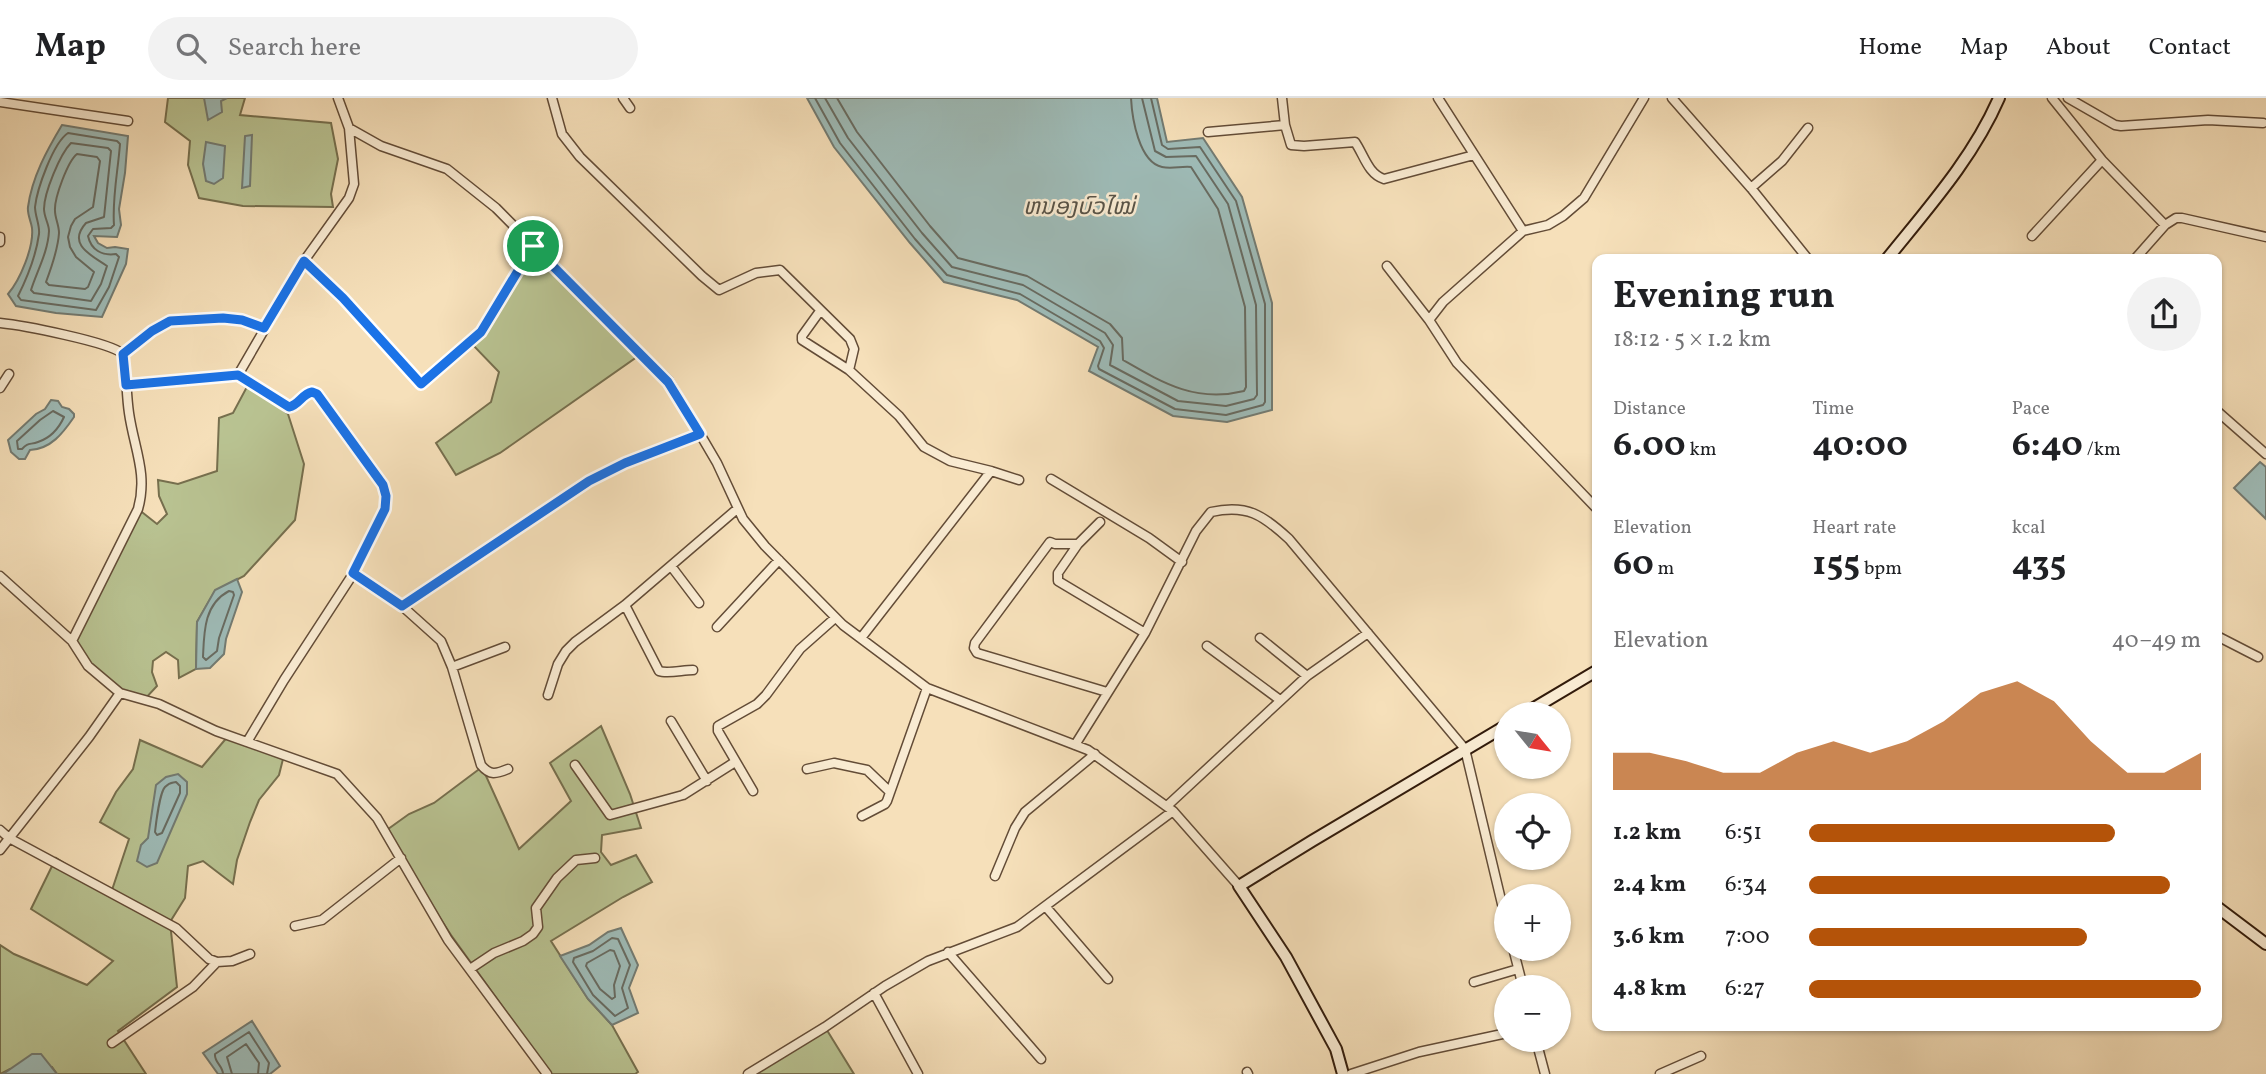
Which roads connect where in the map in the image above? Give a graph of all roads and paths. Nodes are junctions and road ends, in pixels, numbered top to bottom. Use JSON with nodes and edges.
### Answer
{"nodes":[{"id":1,"x":338,"y":98,"type":"edge"},
{"id":2,"x":552,"y":98,"type":"edge"},
{"id":3,"x":623,"y":98,"type":"edge"},
{"id":4,"x":1282,"y":98,"type":"edge"},
{"id":5,"x":1438,"y":98,"type":"edge"},
{"id":6,"x":1644,"y":98,"type":"edge"},
{"id":7,"x":1672,"y":98,"type":"edge"},
{"id":8,"x":1999,"y":98,"type":"edge"},
{"id":9,"x":2053,"y":98,"type":"edge"},
{"id":10,"x":2068,"y":98,"type":"edge"},
{"id":11,"x":0,"y":102,"type":"edge"},
{"id":12,"x":630,"y":108,"type":"dead end"},
{"id":13,"x":128,"y":121,"type":"dead end"},
{"id":14,"x":2263,"y":122,"type":"dead end"},
{"id":15,"x":1285,"y":125,"type":"junction"},
{"id":16,"x":349,"y":128,"type":"junction"},
{"id":17,"x":1808,"y":128,"type":"dead end"},
{"id":18,"x":1208,"y":132,"type":"dead end"},
{"id":19,"x":1474,"y":155,"type":"junction"},
{"id":20,"x":2102,"y":160,"type":"junction"},
{"id":21,"x":1751,"y":188,"type":"junction"},
{"id":22,"x":2165,"y":225,"type":"junction"},
{"id":23,"x":1523,"y":232,"type":"junction"},
{"id":24,"x":2032,"y":236,"type":"dead end"},
{"id":25,"x":2266,"y":237,"type":"edge"},
{"id":26,"x":533,"y":246,"type":"junction"},
{"id":27,"x":1804,"y":254,"type":"edge"},
{"id":28,"x":1891,"y":254,"type":"edge"},
{"id":29,"x":2139,"y":254,"type":"edge"},
{"id":30,"x":304,"y":261,"type":"junction"},
{"id":31,"x":1387,"y":266,"type":"dead end"},
{"id":32,"x":820,"y":311,"type":"junction"},
{"id":33,"x":1429,"y":320,"type":"junction"},
{"id":34,"x":1,"y":321,"type":"edge"},
{"id":35,"x":264,"y":328,"type":"junction"},
{"id":36,"x":123,"y":354,"type":"junction"},
{"id":37,"x":849,"y":370,"type":"junction"},
{"id":38,"x":9,"y":374,"type":"dead end"},
{"id":39,"x":238,"y":375,"type":"junction"},
{"id":40,"x":126,"y":385,"type":"junction"},
{"id":41,"x":0,"y":388,"type":"edge"},
{"id":42,"x":2222,"y":415,"type":"edge"},
{"id":43,"x":700,"y":434,"type":"junction"},
{"id":44,"x":2266,"y":454,"type":"edge"},
{"id":45,"x":991,"y":471,"type":"junction"},
{"id":46,"x":1019,"y":480,"type":"dead end"},
{"id":47,"x":1051,"y":480,"type":"dead end"},
{"id":48,"x":1592,"y":504,"type":"edge"},
{"id":49,"x":737,"y":509,"type":"junction"},
{"id":50,"x":1100,"y":522,"type":"dead end"},
{"id":51,"x":1078,"y":544,"type":"junction"},
{"id":52,"x":779,"y":560,"type":"junction"},
{"id":53,"x":1182,"y":562,"type":"junction"},
{"id":54,"x":671,"y":566,"type":"junction"},
{"id":55,"x":353,"y":573,"type":"junction"},
{"id":56,"x":0,"y":576,"type":"edge"},
{"id":57,"x":699,"y":603,"type":"dead end"},
{"id":58,"x":625,"y":605,"type":"junction"},
{"id":59,"x":402,"y":606,"type":"junction"},
{"id":60,"x":835,"y":618,"type":"junction"},
{"id":61,"x":717,"y":627,"type":"dead end"},
{"id":62,"x":1145,"y":633,"type":"junction"},
{"id":63,"x":1368,"y":633,"type":"junction"},
{"id":64,"x":861,"y":638,"type":"junction"},
{"id":65,"x":1259,"y":638,"type":"dead end"},
{"id":66,"x":2222,"y":639,"type":"edge"},
{"id":67,"x":72,"y":641,"type":"junction"},
{"id":68,"x":1207,"y":646,"type":"dead end"},
{"id":69,"x":505,"y":647,"type":"dead end"},
{"id":70,"x":2258,"y":657,"type":"dead end"},
{"id":71,"x":452,"y":667,"type":"junction"},
{"id":72,"x":693,"y":670,"type":"dead end"},
{"id":73,"x":1592,"y":674,"type":"edge"},
{"id":74,"x":1307,"y":676,"type":"junction"},
{"id":75,"x":927,"y":688,"type":"junction"},
{"id":76,"x":1107,"y":692,"type":"junction"},
{"id":77,"x":120,"y":693,"type":"junction"},
{"id":78,"x":548,"y":695,"type":"dead end"},
{"id":79,"x":1280,"y":700,"type":"junction"},
{"id":80,"x":1544,"y":702,"type":"edge"},
{"id":81,"x":671,"y":721,"type":"dead end"},
{"id":82,"x":1494,"y":732,"type":"edge"},
{"id":83,"x":247,"y":742,"type":"junction"},
{"id":84,"x":1075,"y":745,"type":"junction"},
{"id":85,"x":1465,"y":749,"type":"junction"},
{"id":86,"x":1095,"y":754,"type":"junction"},
{"id":87,"x":735,"y":762,"type":"junction"},
{"id":88,"x":575,"y":765,"type":"dead end"},
{"id":89,"x":508,"y":769,"type":"dead end"},
{"id":90,"x":807,"y":769,"type":"dead end"},
{"id":91,"x":707,"y":781,"type":"junction"},
{"id":92,"x":753,"y":790,"type":"dead end"},
{"id":93,"x":890,"y":792,"type":"junction"},
{"id":94,"x":1170,"y":809,"type":"junction"},
{"id":95,"x":862,"y":816,"type":"dead end"},
{"id":96,"x":0,"y":830,"type":"edge"},
{"id":97,"x":9,"y":838,"type":"junction"},
{"id":98,"x":0,"y":850,"type":"edge"},
{"id":99,"x":401,"y":858,"type":"junction"},
{"id":100,"x":595,"y":859,"type":"dead end"},
{"id":101,"x":995,"y":876,"type":"dead end"},
{"id":102,"x":1497,"y":884,"type":"edge"},
{"id":103,"x":1240,"y":886,"type":"junction"},
{"id":104,"x":1046,"y":907,"type":"junction"},
{"id":105,"x":2222,"y":911,"type":"edge"},
{"id":106,"x":295,"y":926,"type":"dead end"},
{"id":107,"x":2266,"y":944,"type":"edge"},
{"id":108,"x":948,"y":952,"type":"junction"},
{"id":109,"x":250,"y":954,"type":"dead end"},
{"id":110,"x":1516,"y":961,"type":"edge"},
{"id":111,"x":217,"y":962,"type":"junction"},
{"id":112,"x":470,"y":969,"type":"junction"},
{"id":113,"x":1518,"y":969,"type":"junction"},
{"id":114,"x":1519,"y":975,"type":"edge"},
{"id":115,"x":1108,"y":979,"type":"dead end"},
{"id":116,"x":1474,"y":982,"type":"dead end"},
{"id":117,"x":874,"y":993,"type":"junction"},
{"id":118,"x":1494,"y":1036,"type":"edge"},
{"id":119,"x":112,"y":1043,"type":"dead end"},
{"id":120,"x":1539,"y":1052,"type":"edge"},
{"id":121,"x":1701,"y":1056,"type":"dead end"},
{"id":122,"x":1041,"y":1059,"type":"dead end"},
{"id":123,"x":547,"y":1074,"type":"edge"},
{"id":124,"x":748,"y":1074,"type":"edge"},
{"id":125,"x":918,"y":1074,"type":"edge"},
{"id":126,"x":1343,"y":1074,"type":"edge"},
{"id":127,"x":1351,"y":1074,"type":"edge"},
{"id":128,"x":1545,"y":1074,"type":"edge"},
{"id":129,"x":1660,"y":1074,"type":"edge"}],
"edges":[{"from":1,"to":16,"type":"street"},
{"from":2,"to":32,"type":"street"},
{"from":3,"to":12,"type":"street"},
{"from":4,"to":15,"type":"street"},
{"from":5,"to":19,"type":"street"},
{"from":6,"to":23,"type":"street"},
{"from":7,"to":21,"type":"street"},
{"from":8,"to":28,"type":"street"},
{"from":9,"to":20,"type":"street"},
{"from":10,"to":14,"type":"street"},
{"from":11,"to":13,"type":"street"},
{"from":15,"to":18,"type":"street"},
{"from":15,"to":19,"type":"street"},
{"from":16,"to":26,"type":"street"},
{"from":16,"to":30,"type":"street"},
{"from":17,"to":21,"type":"street"},
{"from":19,"to":23,"type":"street"},
{"from":20,"to":22,"type":"street"},
{"from":20,"to":24,"type":"street"},
{"from":21,"to":27,"type":"street"},
{"from":22,"to":25,"type":"street"},
{"from":22,"to":29,"type":"street"},
{"from":23,"to":33,"type":"street"},
{"from":26,"to":30,"type":"street"},
{"from":26,"to":43,"type":"street"},
{"from":30,"to":35,"type":"street"},
{"from":31,"to":33,"type":"street"},
{"from":32,"to":37,"type":"street"},
{"from":32,"to":37,"type":"street"},
{"from":33,"to":48,"type":"street"},
{"from":34,"to":36,"type":"street"},
{"from":35,"to":36,"type":"street"},
{"from":35,"to":39,"type":"street"},
{"from":36,"to":40,"type":"street"},
{"from":37,"to":45,"type":"street"},
{"from":38,"to":41,"type":"street"},
{"from":39,"to":40,"type":"street"},
{"from":39,"to":55,"type":"street"},
{"from":40,"to":67,"type":"street"},
{"from":42,"to":44,"type":"street"},
{"from":43,"to":49,"type":"street"},
{"from":43,"to":59,"type":"street"},
{"from":45,"to":46,"type":"street"},
{"from":45,"to":64,"type":"street"},
{"from":47,"to":53,"type":"street"},
{"from":49,"to":52,"type":"street"},
{"from":49,"to":54,"type":"street"},
{"from":50,"to":51,"type":"street"},
{"from":51,"to":62,"type":"street"},
{"from":51,"to":76,"type":"street"},
{"from":52,"to":60,"type":"street"},
{"from":52,"to":61,"type":"street"},
{"from":53,"to":62,"type":"street"},
{"from":53,"to":63,"type":"street"},
{"from":54,"to":57,"type":"street"},
{"from":54,"to":58,"type":"street"},
{"from":55,"to":59,"type":"street"},
{"from":55,"to":83,"type":"street"},
{"from":56,"to":67,"type":"street"},
{"from":58,"to":72,"type":"street"},
{"from":58,"to":78,"type":"street"},
{"from":59,"to":71,"type":"street"},
{"from":60,"to":64,"type":"street"},
{"from":60,"to":87,"type":"street"},
{"from":62,"to":76,"type":"street"},
{"from":63,"to":74,"type":"street"},
{"from":63,"to":85,"type":"street"},
{"from":64,"to":75,"type":"street"},
{"from":65,"to":74,"type":"street"},
{"from":66,"to":70,"type":"street"},
{"from":67,"to":77,"type":"street"},
{"from":68,"to":79,"type":"street"},
{"from":69,"to":71,"type":"street"},
{"from":71,"to":89,"type":"street"},
{"from":73,"to":80,"type":"street"},
{"from":74,"to":79,"type":"street"},
{"from":75,"to":84,"type":"street"},
{"from":75,"to":93,"type":"street"},
{"from":76,"to":84,"type":"street"},
{"from":77,"to":83,"type":"street"},
{"from":77,"to":97,"type":"street"},
{"from":79,"to":94,"type":"street"},
{"from":81,"to":91,"type":"street"},
{"from":82,"to":85,"type":"street"},
{"from":83,"to":99,"type":"street"},
{"from":84,"to":86,"type":"street"},
{"from":85,"to":102,"type":"street"},
{"from":85,"to":103,"type":"street"},
{"from":86,"to":94,"type":"street"},
{"from":86,"to":101,"type":"street"},
{"from":87,"to":91,"type":"street"},
{"from":87,"to":92,"type":"street"},
{"from":88,"to":91,"type":"street"},
{"from":90,"to":93,"type":"street"},
{"from":93,"to":95,"type":"street"},
{"from":94,"to":103,"type":"street"},
{"from":94,"to":104,"type":"street"},
{"from":96,"to":97,"type":"street"},
{"from":97,"to":98,"type":"street"},
{"from":97,"to":111,"type":"street"},
{"from":99,"to":106,"type":"street"},
{"from":99,"to":112,"type":"street"},
{"from":100,"to":112,"type":"street"},
{"from":103,"to":126,"type":"street"},
{"from":104,"to":108,"type":"street"},
{"from":104,"to":115,"type":"street"},
{"from":105,"to":107,"type":"street"},
{"from":108,"to":117,"type":"street"},
{"from":108,"to":122,"type":"street"},
{"from":109,"to":111,"type":"street"},
{"from":110,"to":113,"type":"street"},
{"from":111,"to":119,"type":"street"},
{"from":112,"to":123,"type":"street"},
{"from":113,"to":114,"type":"street"},
{"from":113,"to":116,"type":"street"},
{"from":117,"to":124,"type":"street"},
{"from":117,"to":125,"type":"street"},
{"from":118,"to":127,"type":"street"},
{"from":120,"to":128,"type":"street"},
{"from":121,"to":129,"type":"street"}]}
